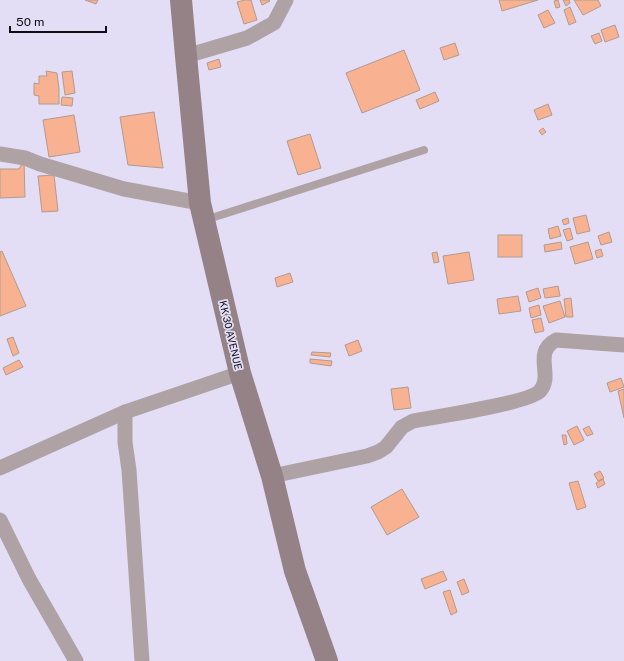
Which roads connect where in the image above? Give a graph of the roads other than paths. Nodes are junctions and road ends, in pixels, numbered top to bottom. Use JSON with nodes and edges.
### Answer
{"nodes":[{"id":1,"x":181,"y":0,"type":"edge"},
{"id":2,"x":286,"y":0,"type":"edge"},
{"id":3,"x":186,"y":56,"type":"junction"},
{"id":4,"x":424,"y":150,"type":"dead end"},
{"id":5,"x":0,"y":154,"type":"edge"},
{"id":6,"x":202,"y":212,"type":"junction"},
{"id":7,"x":624,"y":345,"type":"edge"},
{"id":8,"x":240,"y":373,"type":"junction"},
{"id":9,"x":125,"y":412,"type":"junction"},
{"id":10,"x":0,"y":468,"type":"edge"},
{"id":11,"x":272,"y":476,"type":"junction"},
{"id":12,"x":0,"y":520,"type":"edge"},
{"id":13,"x":76,"y":661,"type":"edge"},
{"id":14,"x":142,"y":661,"type":"edge"},
{"id":15,"x":327,"y":661,"type":"edge"}],
"edges":[{"from":1,"to":3,"type":"main road","name":"KK 30 AVENUE"},
{"from":2,"to":3,"type":"street"},
{"from":3,"to":6,"type":"main road","name":"KK 30 AVENUE"},
{"from":4,"to":6,"type":"lane"},
{"from":5,"to":6,"type":"street"},
{"from":6,"to":8,"type":"main road","name":"KK 30 AVENUE"},
{"from":7,"to":11,"type":"street"},
{"from":8,"to":9,"type":"street"},
{"from":8,"to":11,"type":"main road","name":"KK 30 AVENUE"},
{"from":9,"to":10,"type":"street"},
{"from":9,"to":14,"type":"street"},
{"from":11,"to":15,"type":"main road","name":"KK 30 AVENUE"},
{"from":12,"to":13,"type":"street"}]}
